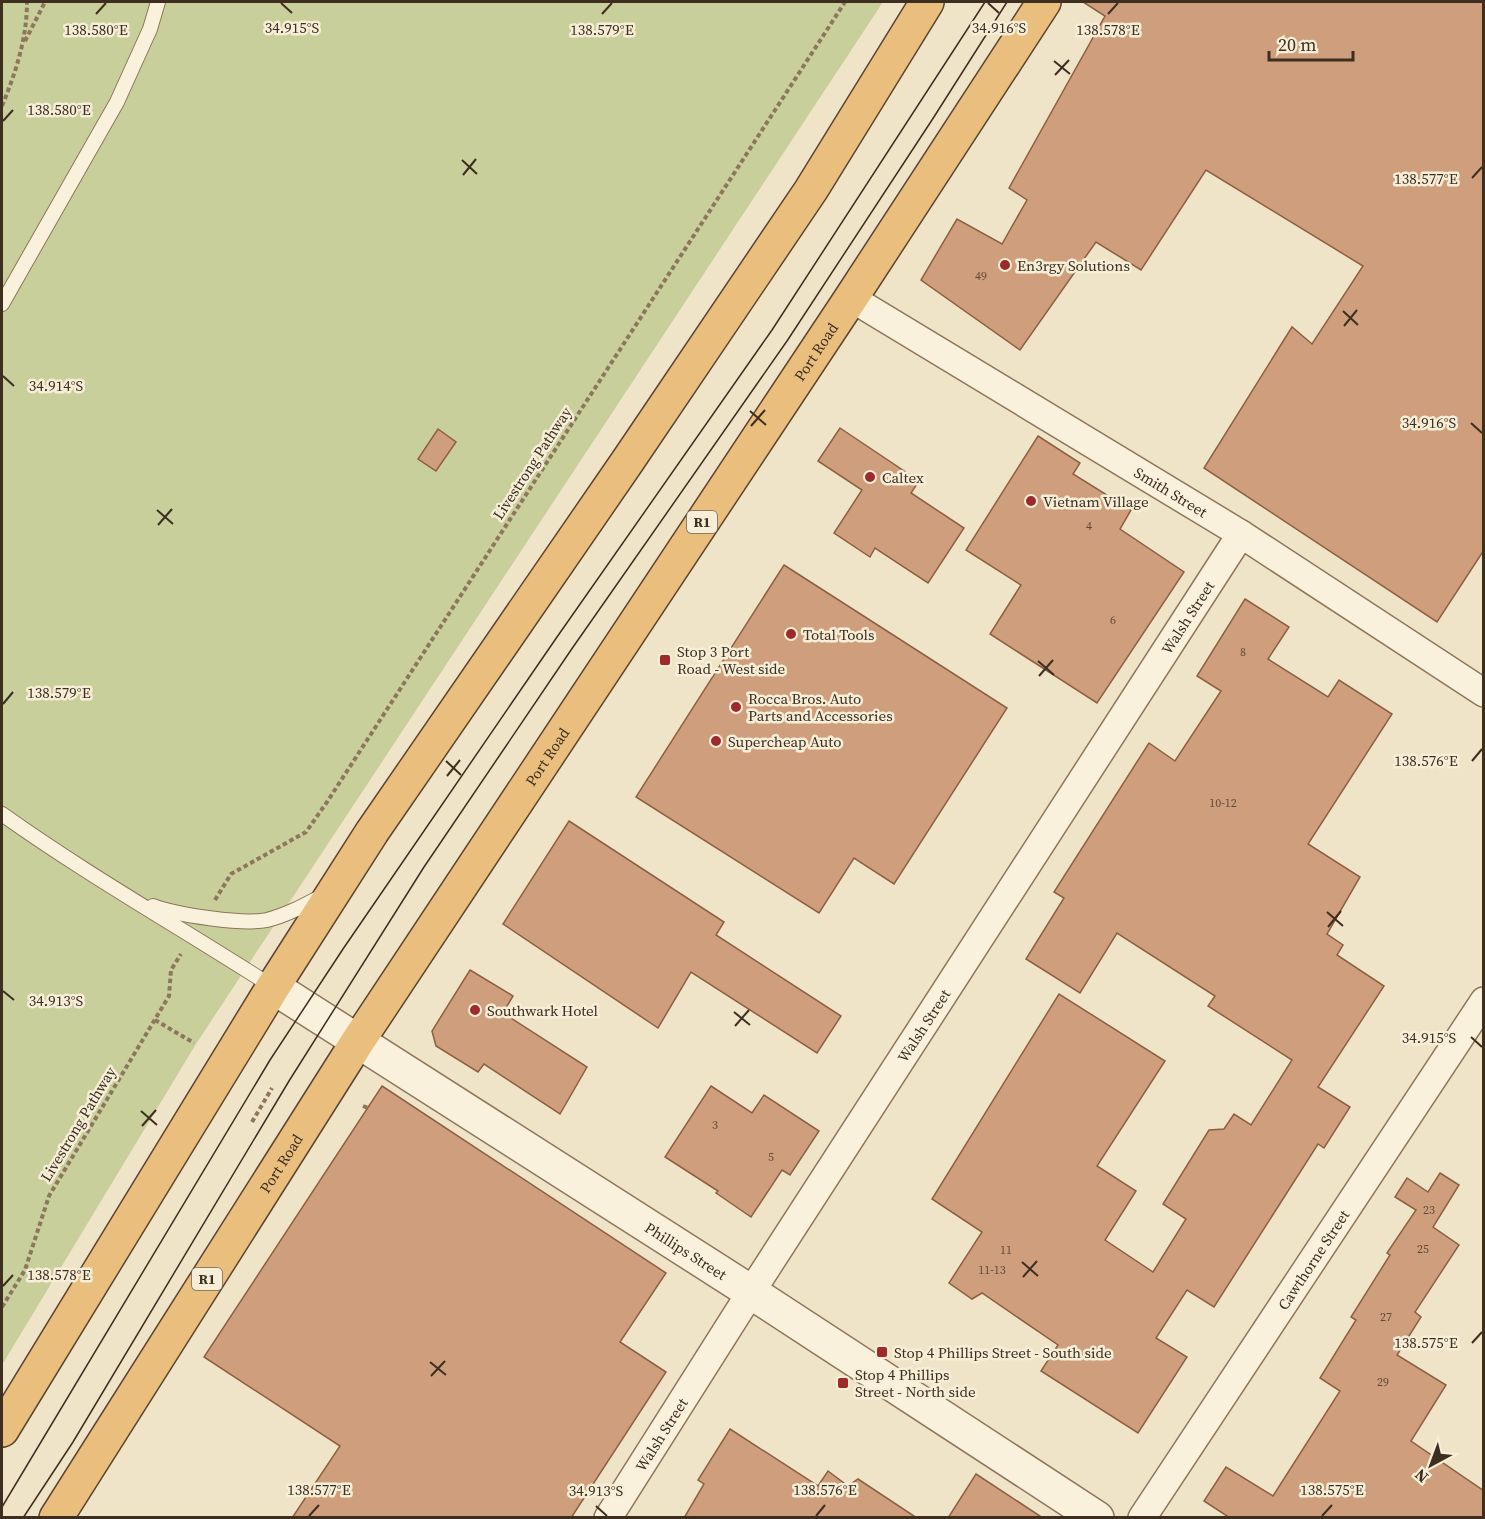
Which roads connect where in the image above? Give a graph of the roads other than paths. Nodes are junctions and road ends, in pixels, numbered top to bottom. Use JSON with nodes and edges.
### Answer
{"nodes":[{"id":1,"x":158,"y":2,"type":"edge"},
{"id":2,"x":927,"y":2,"type":"edge"},
{"id":3,"x":1044,"y":2,"type":"edge"},
{"id":4,"x":851,"y":298,"type":"junction"},
{"id":5,"x":2,"y":304,"type":"edge"},
{"id":6,"x":1241,"y":534,"type":"junction"},
{"id":7,"x":1484,"y":693,"type":"edge"},
{"id":8,"x":2,"y":814,"type":"edge"},
{"id":9,"x":111,"y":886,"type":"junction"},
{"id":10,"x":334,"y":890,"type":"junction"},
{"id":11,"x":273,"y":987,"type":"junction"},
{"id":12,"x":1484,"y":1001,"type":"edge"},
{"id":13,"x":358,"y":1041,"type":"junction"},
{"id":14,"x":751,"y":1292,"type":"junction"},
{"id":15,"x":2,"y":1430,"type":"edge"},
{"id":16,"x":56,"y":1518,"type":"edge"},
{"id":17,"x":608,"y":1518,"type":"edge"},
{"id":18,"x":1097,"y":1518,"type":"edge"},
{"id":19,"x":1142,"y":1518,"type":"edge"}],
"edges":[{"from":1,"to":5,"type":"lane"},
{"from":2,"to":10,"type":"highway"},
{"from":3,"to":4,"type":"highway","name":"Port Road","number":"R1"},
{"from":4,"to":6,"type":"street","name":"Smith Street"},
{"from":4,"to":13,"type":"highway","name":"Port Road","number":"R1"},
{"from":6,"to":7,"type":"street","name":"Smith Street"},
{"from":6,"to":14,"type":"street","name":"Walsh Street"},
{"from":8,"to":9,"type":"lane"},
{"from":9,"to":10,"type":"lane"},
{"from":9,"to":11,"type":"lane"},
{"from":10,"to":11,"type":"highway"},
{"from":11,"to":13,"type":"street","name":"Phillips Street"},
{"from":11,"to":15,"type":"highway"},
{"from":12,"to":19,"type":"street","name":"Cawthorne Street"},
{"from":13,"to":14,"type":"street","name":"Phillips Street"},
{"from":13,"to":16,"type":"highway","name":"Port Road","number":"R1"},
{"from":14,"to":17,"type":"street","name":"Walsh Street"},
{"from":14,"to":18,"type":"street","name":"Phillips Street"}]}
